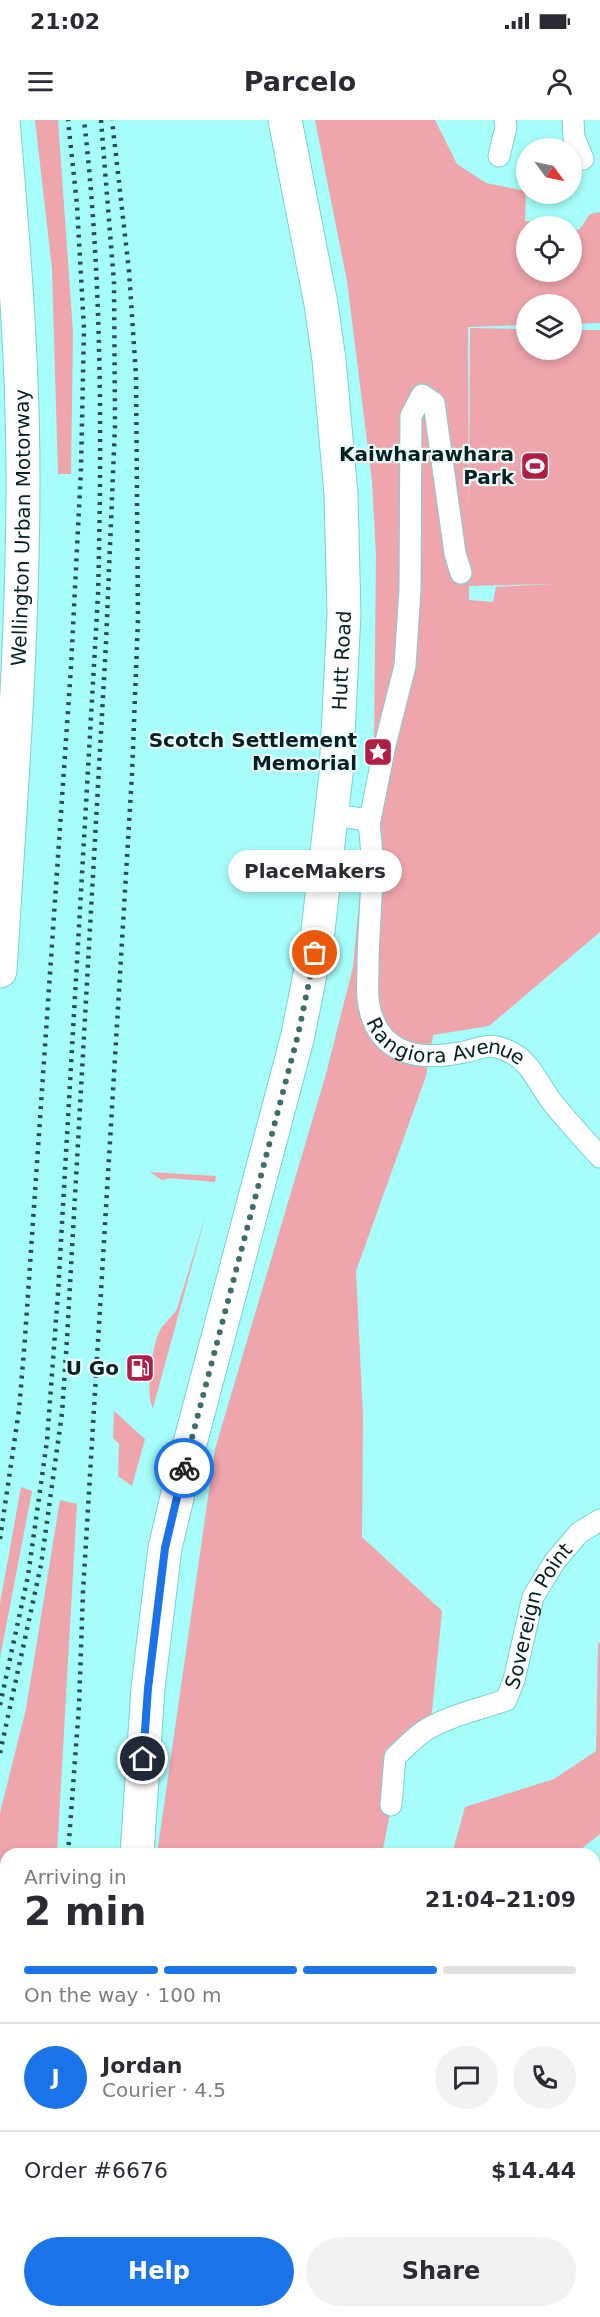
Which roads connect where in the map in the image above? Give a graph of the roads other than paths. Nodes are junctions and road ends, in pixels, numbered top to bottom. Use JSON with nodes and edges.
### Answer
{"nodes":[{"id":1,"x":3,"y":120,"type":"edge"},
{"id":2,"x":285,"y":120,"type":"edge"},
{"id":3,"x":505,"y":120,"type":"edge"},
{"id":4,"x":573,"y":120,"type":"edge"},
{"id":5,"x":499,"y":156,"type":"dead end"},
{"id":6,"x":583,"y":159,"type":"dead end"},
{"id":7,"x":461,"y":573,"type":"dead end"},
{"id":8,"x":333,"y":815,"type":"junction"},
{"id":9,"x":369,"y":825,"type":"junction"},
{"id":10,"x":0,"y":971,"type":"edge"},
{"id":11,"x":600,"y":1157,"type":"edge"},
{"id":12,"x":600,"y":1520,"type":"edge"},
{"id":13,"x":148,"y":1688,"type":"junction"},
{"id":14,"x":391,"y":1805,"type":"dead end"},
{"id":15,"x":118,"y":1848,"type":"edge"},
{"id":16,"x":138,"y":1848,"type":"edge"}],
"edges":[{"from":1,"to":10,"type":"main road","name":"Wellington Urban Motorway"},
{"from":2,"to":8,"type":"main road","name":"Hutt Road"},
{"from":3,"to":5,"type":"street"},
{"from":4,"to":6,"type":"street"},
{"from":7,"to":9,"type":"street","name":"Rangiora Avenue"},
{"from":8,"to":9,"type":"street"},
{"from":8,"to":13,"type":"main road","name":"Hutt Road"},
{"from":9,"to":11,"type":"street","name":"Rangiora Avenue"},
{"from":12,"to":14,"type":"street","name":"Sovereign Point"},
{"from":13,"to":15,"type":"main road","name":"Hutt Road"},
{"from":13,"to":16,"type":"main road","name":"Hutt Road"}]}
